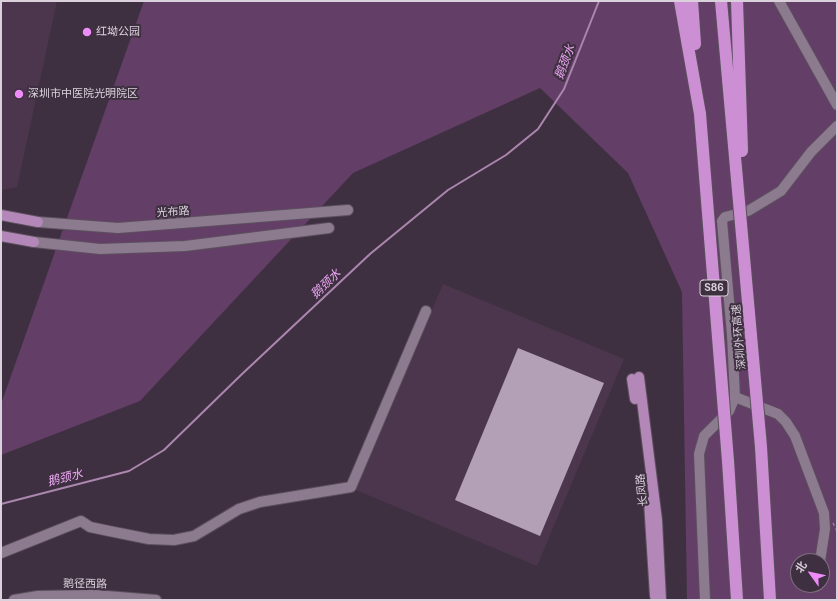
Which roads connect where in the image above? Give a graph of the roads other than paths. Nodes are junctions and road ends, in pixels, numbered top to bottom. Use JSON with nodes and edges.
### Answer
{"nodes":[{"id":1,"x":680,"y":1,"type":"edge"},
{"id":2,"x":692,"y":1,"type":"edge"},
{"id":3,"x":722,"y":1,"type":"edge"},
{"id":4,"x":737,"y":1,"type":"edge"},
{"id":5,"x":779,"y":1,"type":"edge"},
{"id":6,"x":837,"y":105,"type":"edge"},
{"id":7,"x":700,"y":114,"type":"junction"},
{"id":8,"x":837,"y":126,"type":"edge"},
{"id":9,"x":348,"y":210,"type":"dead end"},
{"id":10,"x":1,"y":215,"type":"edge"},
{"id":11,"x":38,"y":222,"type":"joint"},
{"id":12,"x":742,"y":225,"type":"junction"},
{"id":13,"x":329,"y":228,"type":"dead end"},
{"id":14,"x":1,"y":236,"type":"edge"},
{"id":15,"x":34,"y":242,"type":"joint"},
{"id":16,"x":426,"y":311,"type":"dead end"},
{"id":17,"x":735,"y":398,"type":"junction"},
{"id":18,"x":1,"y":553,"type":"edge"},
{"id":19,"x":821,"y":553,"type":"edge"},
{"id":20,"x":14,"y":600,"type":"edge"},
{"id":21,"x":156,"y":600,"type":"edge"},
{"id":22,"x":654,"y":600,"type":"edge"},
{"id":23,"x":661,"y":600,"type":"edge"},
{"id":24,"x":705,"y":600,"type":"edge"},
{"id":25,"x":738,"y":600,"type":"edge"},
{"id":26,"x":770,"y":600,"type":"edge"}],
"edges":[{"from":1,"to":7,"type":"highway"},
{"from":2,"to":7,"type":"highway","name":"深圳外环高速","number":"S86"},
{"from":3,"to":12,"type":"highway","name":"深圳外环高速","bridge":true},
{"from":4,"to":12,"type":"highway","bridge":true},
{"from":5,"to":6,"type":"street"},
{"from":7,"to":25,"type":"highway","name":"深圳外环高速","number":"S86","bridge":true},
{"from":8,"to":17,"type":"street"},
{"from":9,"to":11,"type":"street","name":"光布路"},
{"from":10,"to":11,"type":"main road","name":"光布路"},
{"from":12,"to":26,"type":"highway","name":"深圳外环高速","bridge":true},
{"from":13,"to":15,"type":"street"},
{"from":14,"to":15,"type":"main road"},
{"from":16,"to":18,"type":"street"},
{"from":17,"to":19,"type":"street"},
{"from":17,"to":24,"type":"street"},
{"from":20,"to":21,"type":"street","name":"鹅径西路"},
{"from":22,"to":23,"type":"main road","name":"长凤路"}]}
